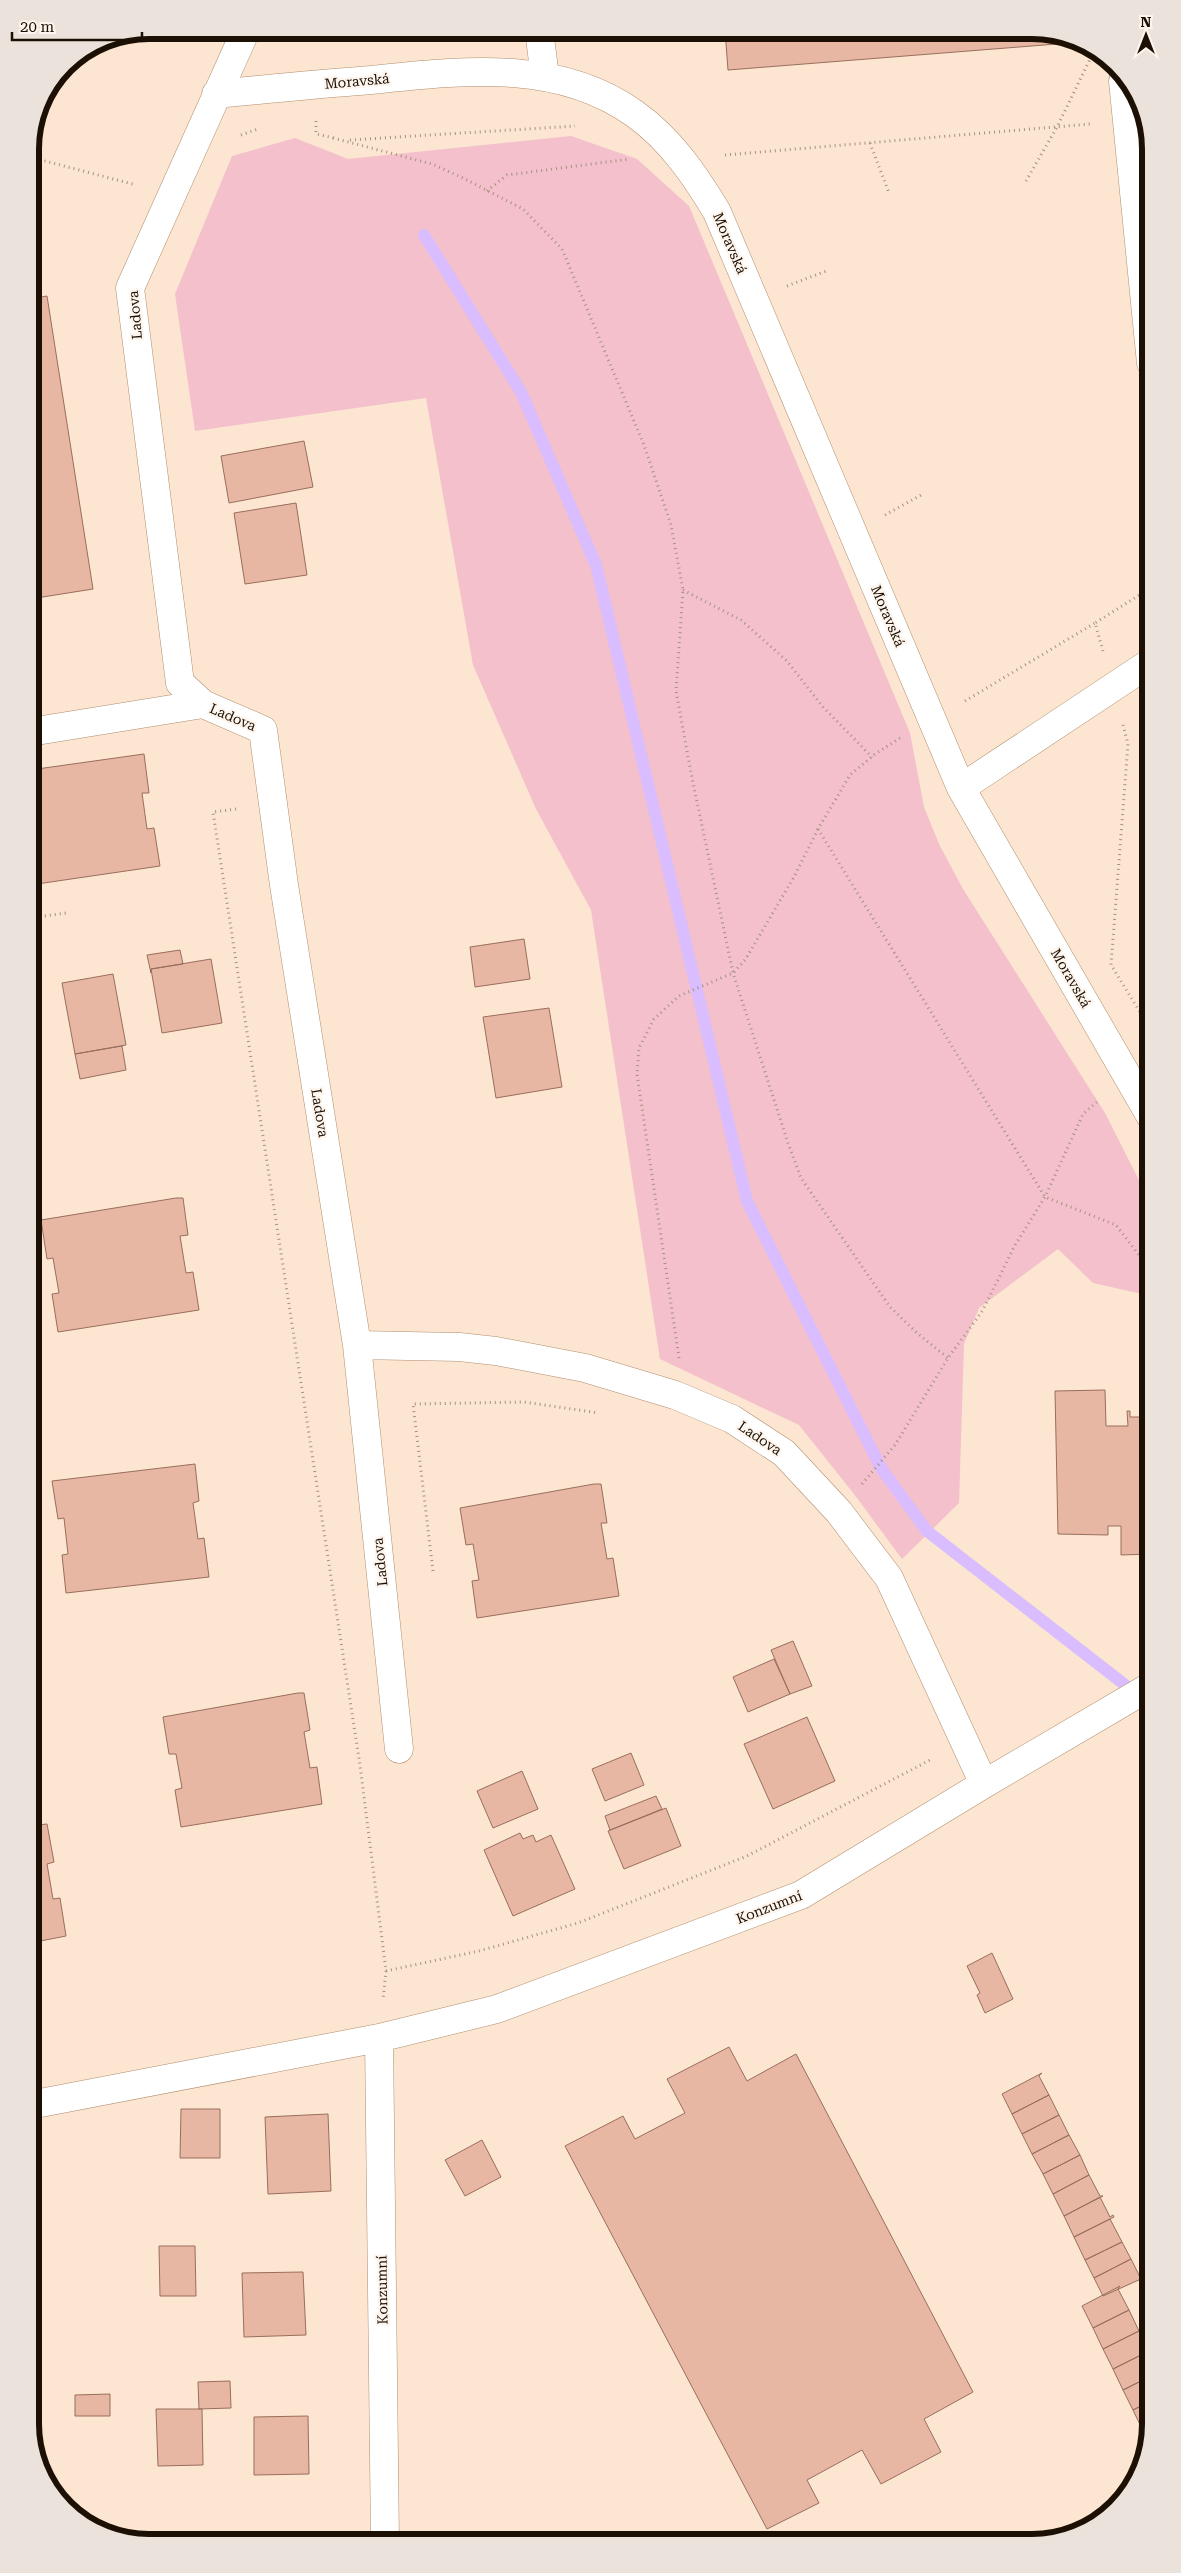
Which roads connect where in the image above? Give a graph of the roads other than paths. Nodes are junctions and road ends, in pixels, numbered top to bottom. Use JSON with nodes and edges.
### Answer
{"nodes":[{"id":1,"x":242,"y":39,"type":"edge"},
{"id":2,"x":539,"y":39,"type":"edge"},
{"id":3,"x":545,"y":77,"type":"junction"},
{"id":4,"x":1124,"y":88,"type":"edge"},
{"id":5,"x":216,"y":94,"type":"junction"},
{"id":6,"x":1142,"y":272,"type":"edge"},
{"id":7,"x":1142,"y":668,"type":"edge"},
{"id":8,"x":203,"y":704,"type":"junction"},
{"id":9,"x":39,"y":731,"type":"edge"},
{"id":10,"x":961,"y":788,"type":"junction"},
{"id":11,"x":1142,"y":1101,"type":"edge"},
{"id":12,"x":357,"y":1346,"type":"junction"},
{"id":13,"x":1142,"y":1691,"type":"edge"},
{"id":14,"x":399,"y":1749,"type":"dead end"},
{"id":15,"x":984,"y":1784,"type":"junction"},
{"id":16,"x":379,"y":2038,"type":"junction"},
{"id":17,"x":39,"y":2103,"type":"edge"},
{"id":18,"x":385,"y":2534,"type":"edge"}],
"edges":[{"from":1,"to":5,"type":"street","name":"Ladova"},
{"from":2,"to":3,"type":"street"},
{"from":3,"to":5,"type":"street","name":"Moravská"},
{"from":3,"to":10,"type":"street","name":"Moravská"},
{"from":4,"to":6,"type":"street"},
{"from":5,"to":8,"type":"street","name":"Ladova"},
{"from":7,"to":10,"type":"street"},
{"from":8,"to":9,"type":"street"},
{"from":8,"to":12,"type":"street","name":"Ladova"},
{"from":10,"to":11,"type":"street","name":"Moravská"},
{"from":12,"to":14,"type":"street","name":"Ladova"},
{"from":12,"to":15,"type":"street","name":"Ladova"},
{"from":13,"to":15,"type":"street","name":"Konzumní"},
{"from":15,"to":16,"type":"street","name":"Konzumní"},
{"from":16,"to":17,"type":"street","name":"Konzumní"},
{"from":16,"to":18,"type":"street","name":"Konzumní"}]}
